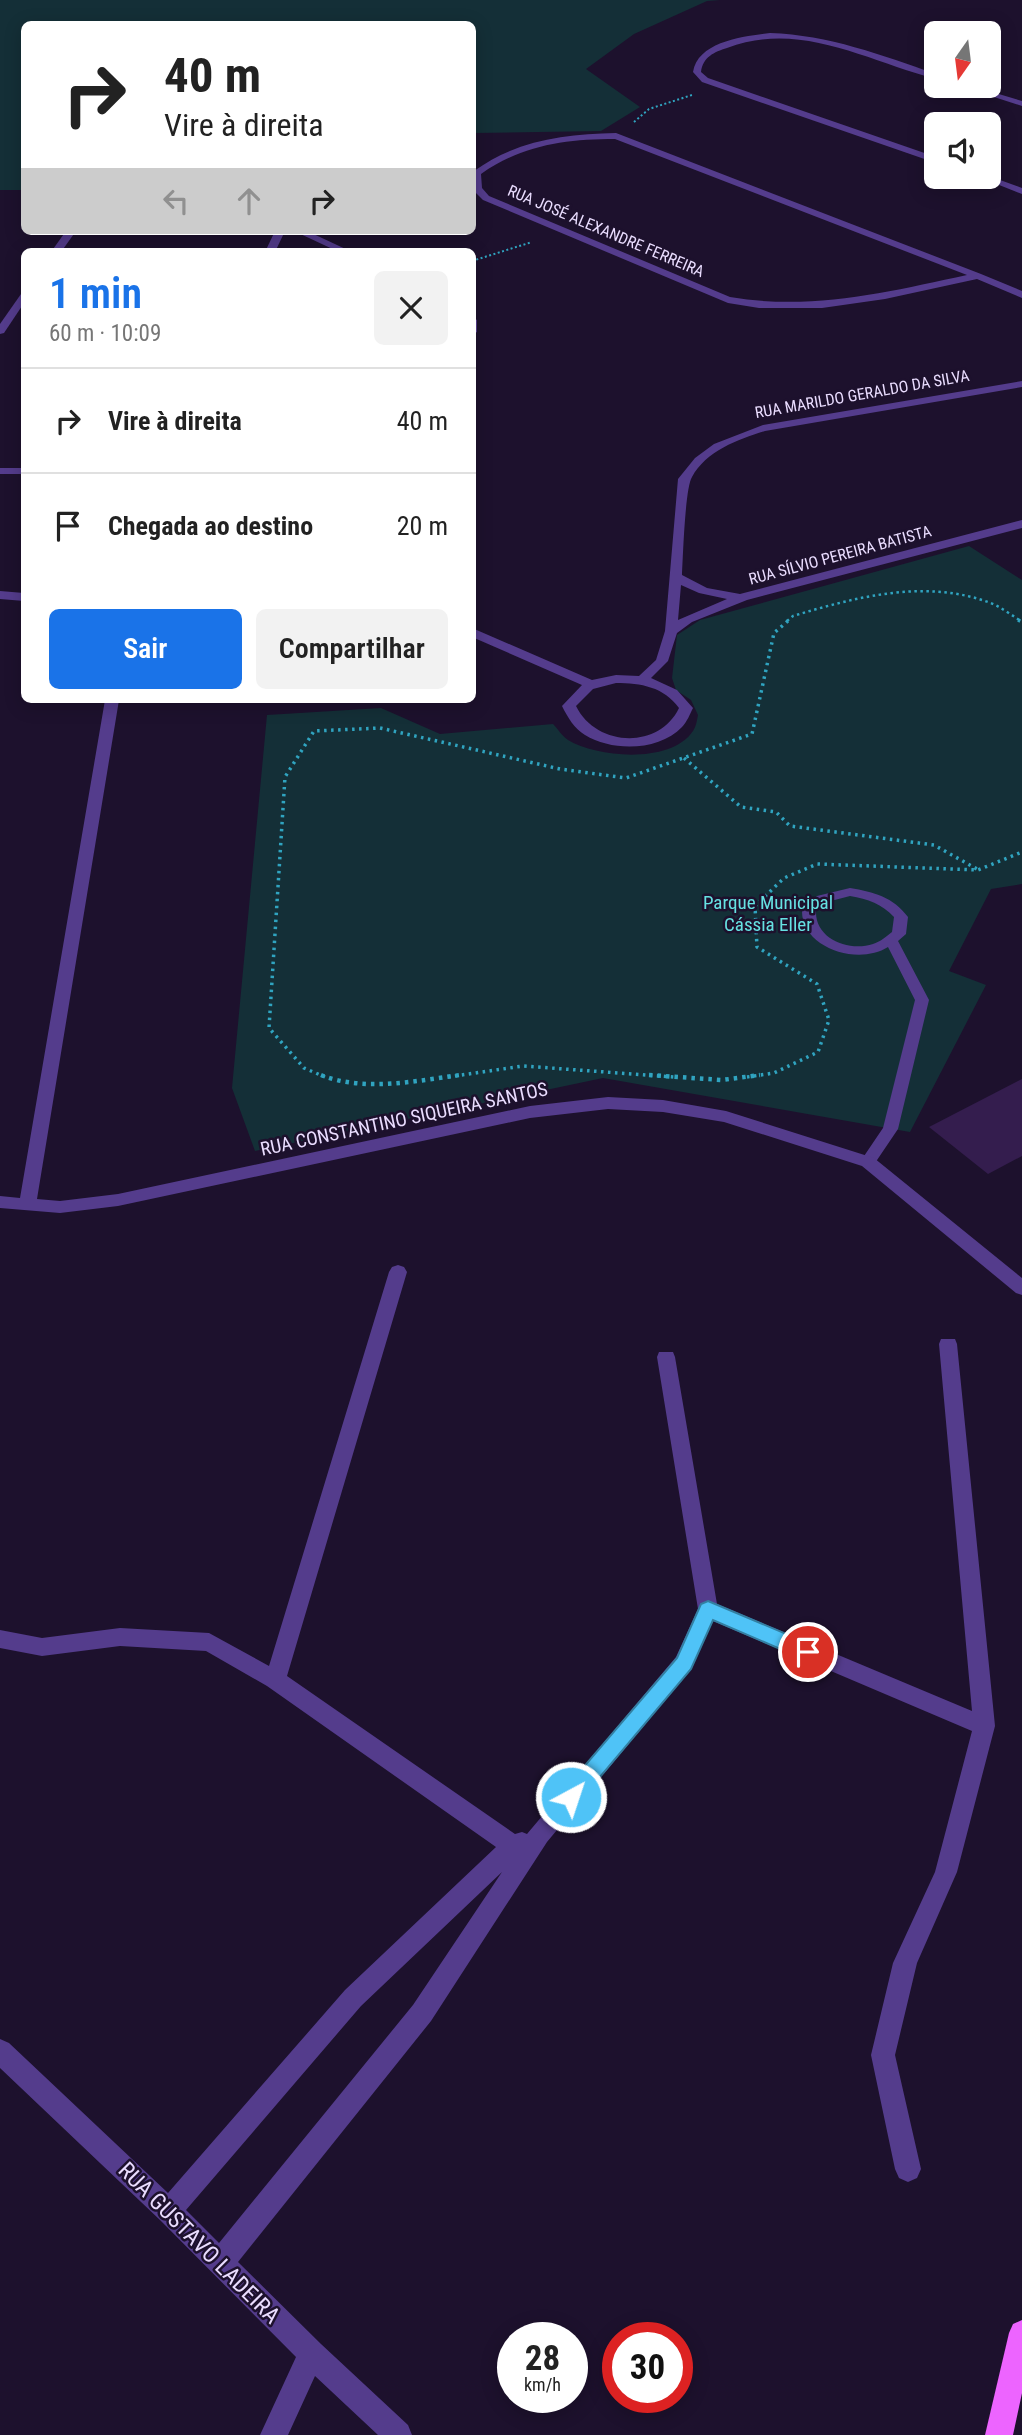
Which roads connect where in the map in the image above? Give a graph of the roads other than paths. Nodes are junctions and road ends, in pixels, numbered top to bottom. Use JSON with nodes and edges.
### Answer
{"nodes":[{"id":1,"x":924,"y":73,"type":"edge"},
{"id":2,"x":1001,"y":97,"type":"edge"},
{"id":3,"x":1022,"y":104,"type":"edge"},
{"id":4,"x":924,"y":156,"type":"edge"},
{"id":5,"x":1001,"y":183,"type":"edge"},
{"id":6,"x":1022,"y":191,"type":"edge"},
{"id":7,"x":308,"y":235,"type":"edge"},
{"id":8,"x":338,"y":248,"type":"edge"},
{"id":9,"x":978,"y":276,"type":"junction"},
{"id":10,"x":1022,"y":295,"type":"edge"},
{"id":11,"x":21,"y":300,"type":"edge"},
{"id":12,"x":0,"y":331,"type":"edge"},
{"id":13,"x":1022,"y":384,"type":"edge"},
{"id":14,"x":0,"y":471,"type":"edge"},
{"id":15,"x":21,"y":471,"type":"edge"},
{"id":16,"x":1022,"y":524,"type":"edge"},
{"id":17,"x":674,"y":575,"type":"junction"},
{"id":18,"x":0,"y":595,"type":"edge"},
{"id":19,"x":21,"y":597,"type":"edge"},
{"id":20,"x":743,"y":597,"type":"junction"},
{"id":21,"x":671,"y":631,"type":"junction"},
{"id":22,"x":476,"y":634,"type":"edge"},
{"id":23,"x":642,"y":680,"type":"junction"},
{"id":24,"x":592,"y":685,"type":"junction"},
{"id":25,"x":111,"y":703,"type":"edge"},
{"id":26,"x":892,"y":942,"type":"junction"},
{"id":27,"x":868,"y":1162,"type":"junction"},
{"id":28,"x":0,"y":1202,"type":"edge"},
{"id":29,"x":27,"y":1206,"type":"junction"},
{"id":30,"x":398,"y":1272,"type":"dead end"},
{"id":31,"x":1022,"y":1288,"type":"edge"},
{"id":32,"x":947,"y":1344,"type":"dead end"},
{"id":33,"x":666,"y":1357,"type":"dead end"},
{"id":34,"x":708,"y":1609,"type":"junction"},
{"id":35,"x":0,"y":1639,"type":"edge"},
{"id":36,"x":275,"y":1680,"type":"junction"},
{"id":37,"x":984,"y":1726,"type":"junction"},
{"id":38,"x":526,"y":1845,"type":"junction"},
{"id":39,"x":0,"y":2051,"type":"edge"},
{"id":40,"x":908,"y":2169,"type":"dead end"},
{"id":41,"x":169,"y":2211,"type":"junction"},
{"id":42,"x":220,"y":2263,"type":"junction"},
{"id":43,"x":1022,"y":2333,"type":"edge"},
{"id":44,"x":311,"y":2354,"type":"junction"},
{"id":45,"x":274,"y":2435,"type":"edge"},
{"id":46,"x":398,"y":2435,"type":"edge"},
{"id":47,"x":999,"y":2435,"type":"edge"}],
"edges":[{"from":1,"to":4,"type":"street"},
{"from":2,"to":3,"type":"street"},
{"from":5,"to":6,"type":"street"},
{"from":7,"to":8,"type":"street"},
{"from":9,"to":9,"type":"street","name":"RUA JOSÉ ALEXANDRE FERREIRA"},
{"from":9,"to":10,"type":"street","name":"RUA JOSÉ ALEXANDRE FERREIRA"},
{"from":11,"to":12,"type":"street"},
{"from":13,"to":17,"type":"street","name":"RUA MARILDO GERALDO DA SILVA"},
{"from":14,"to":15,"type":"street"},
{"from":16,"to":20,"type":"street","name":"RUA SÍLVIO PEREIRA BATISTA"},
{"from":17,"to":20,"type":"street"},
{"from":17,"to":21,"type":"street","name":"RUA MARILDO GERALDO DA SILVA"},
{"from":18,"to":19,"type":"street"},
{"from":20,"to":21,"type":"street","name":"RUA SÍLVIO PEREIRA BATISTA"},
{"from":21,"to":23,"type":"street","name":"RUA MARILDO GERALDO DA SILVA"},
{"from":22,"to":24,"type":"street"},
{"from":23,"to":24,"type":"street"},
{"from":23,"to":24,"type":"street"},
{"from":25,"to":29,"type":"street"},
{"from":26,"to":26,"type":"lane"},
{"from":26,"to":27,"type":"lane"},
{"from":27,"to":29,"type":"street","name":"RUA CONSTANTINO SIQUEIRA SANTOS"},
{"from":27,"to":31,"type":"street","name":"RUA CONSTANTINO SIQUEIRA SANTOS"},
{"from":28,"to":29,"type":"street","name":"RUA CONSTANTINO SIQUEIRA SANTOS"},
{"from":30,"to":36,"type":"street"},
{"from":32,"to":37,"type":"street"},
{"from":33,"to":34,"type":"street"},
{"from":34,"to":37,"type":"street"},
{"from":34,"to":38,"type":"street"},
{"from":35,"to":36,"type":"street"},
{"from":36,"to":38,"type":"street"},
{"from":37,"to":40,"type":"street"},
{"from":38,"to":41,"type":"street"},
{"from":38,"to":42,"type":"street"},
{"from":39,"to":41,"type":"street","name":"RUA GUSTAVO LADEIRA"},
{"from":41,"to":42,"type":"street","name":"RUA GUSTAVO LADEIRA"},
{"from":42,"to":44,"type":"street","name":"RUA GUSTAVO LADEIRA"},
{"from":43,"to":47,"type":"main road"},
{"from":44,"to":45,"type":"street"},
{"from":44,"to":46,"type":"street","name":"RUA GUSTAVO LADEIRA"}]}
